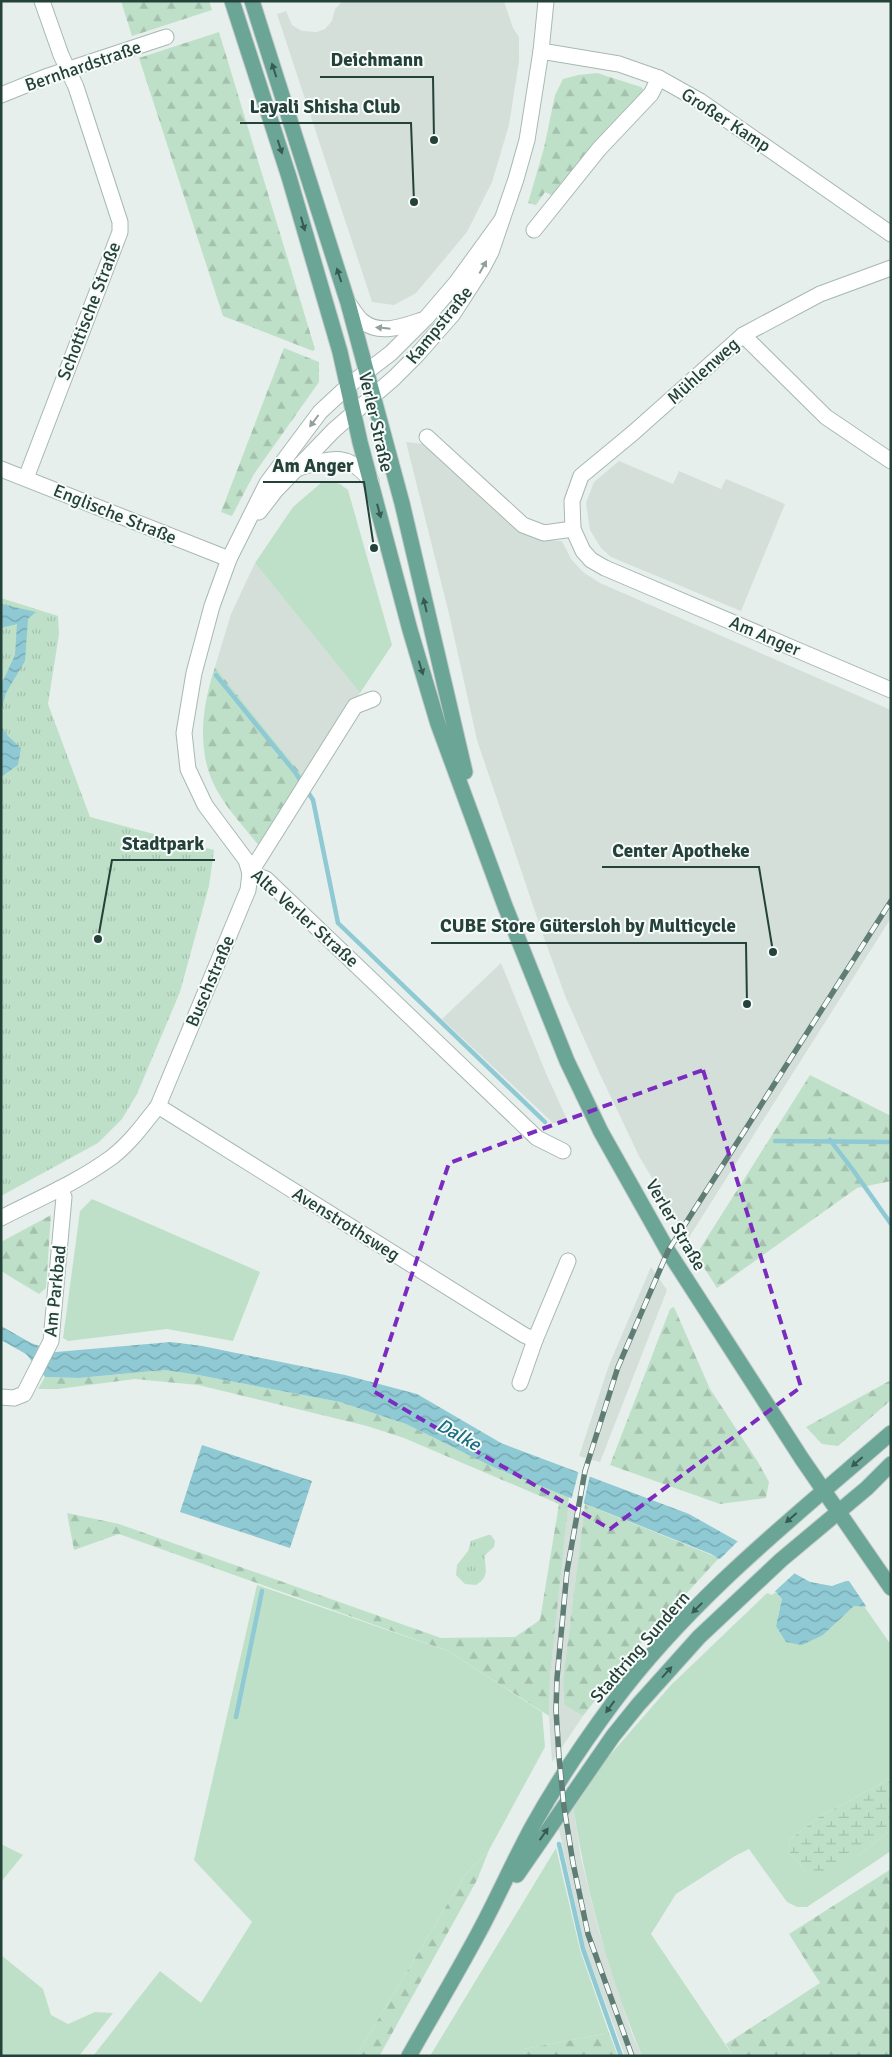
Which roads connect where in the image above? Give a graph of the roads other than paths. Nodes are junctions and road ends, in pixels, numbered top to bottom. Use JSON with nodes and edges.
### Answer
{"nodes":[{"id":1,"x":42,"y":1,"type":"edge"},
{"id":2,"x":232,"y":1,"type":"edge"},
{"id":3,"x":252,"y":1,"type":"edge"},
{"id":4,"x":546,"y":1,"type":"edge"},
{"id":5,"x":166,"y":37,"type":"dead end"},
{"id":6,"x":541,"y":51,"type":"junction"},
{"id":7,"x":68,"y":69,"type":"junction"},
{"id":8,"x":659,"y":78,"type":"junction"},
{"id":9,"x":1,"y":95,"type":"edge"},
{"id":10,"x":501,"y":221,"type":"junction"},
{"id":11,"x":534,"y":230,"type":"dead end"},
{"id":12,"x":891,"y":234,"type":"edge"},
{"id":13,"x":891,"y":268,"type":"edge"},
{"id":14,"x":348,"y":303,"type":"junction"},
{"id":15,"x":426,"y":318,"type":"junction"},
{"id":16,"x":743,"y":335,"type":"junction"},
{"id":17,"x":367,"y":372,"type":"junction"},
{"id":18,"x":348,"y":386,"type":"junction"},
{"id":19,"x":373,"y":397,"type":"junction"},
{"id":20,"x":354,"y":413,"type":"junction"},
{"id":21,"x":427,"y":437,"type":"dead end"},
{"id":22,"x":891,"y":461,"type":"edge"},
{"id":23,"x":1,"y":468,"type":"edge"},
{"id":24,"x":298,"y":469,"type":"junction"},
{"id":25,"x":26,"y":478,"type":"junction"},
{"id":26,"x":371,"y":481,"type":"junction"},
{"id":27,"x":574,"y":530,"type":"junction"},
{"id":28,"x":242,"y":533,"type":"junction"},
{"id":29,"x":229,"y":559,"type":"junction"},
{"id":30,"x":891,"y":690,"type":"edge"},
{"id":31,"x":372,"y":699,"type":"dead end"},
{"id":32,"x":486,"y":851,"type":"junction"},
{"id":33,"x":250,"y":872,"type":"junction"},
{"id":34,"x":158,"y":1106,"type":"junction"},
{"id":35,"x":563,"y":1151,"type":"dead end"},
{"id":36,"x":59,"y":1189,"type":"junction"},
{"id":37,"x":1,"y":1218,"type":"edge"},
{"id":38,"x":568,"y":1261,"type":"dead end"},
{"id":39,"x":535,"y":1340,"type":"junction"},
{"id":40,"x":520,"y":1383,"type":"dead end"},
{"id":41,"x":1,"y":1398,"type":"edge"},
{"id":42,"x":891,"y":1433,"type":"edge"},
{"id":43,"x":891,"y":1464,"type":"edge"},
{"id":44,"x":823,"y":1491,"type":"junction"},
{"id":45,"x":838,"y":1512,"type":"junction"},
{"id":46,"x":886,"y":1582,"type":"edge"},
{"id":47,"x":478,"y":1933,"type":"junction"},
{"id":48,"x":409,"y":2056,"type":"edge"}],
"edges":[{"from":1,"to":7,"type":"street","name":"Schottische Straße"},
{"from":2,"to":18,"type":"main road","name":"Verler Straße","one_way":true},
{"from":14,"to":3,"type":"main road","name":"Verler Straße","one_way":true},
{"from":4,"to":6,"type":"street","name":"Kampstraße"},
{"from":5,"to":7,"type":"street","name":"Bernhardstraße"},
{"from":6,"to":8,"type":"street","name":"Großer Kamp"},
{"from":6,"to":10,"type":"street","name":"Kampstraße"},
{"from":7,"to":9,"type":"street","name":"Bernhardstraße"},
{"from":7,"to":25,"type":"street","name":"Schottische Straße"},
{"from":8,"to":11,"type":"street"},
{"from":8,"to":12,"type":"street","name":"Großer Kamp"},
{"from":10,"to":15,"type":"street","name":"Kampstraße"},
{"from":19,"to":10,"type":"street","name":"Kampstraße","one_way":true},
{"from":13,"to":16,"type":"street","name":"Mühlenweg"},
{"from":15,"to":14,"type":"street","name":"Kampstraße","one_way":true},
{"from":14,"to":17,"type":"main road","name":"Verler Straße"},
{"from":15,"to":17,"type":"street","name":"Kampstraße"},
{"from":16,"to":22,"type":"street"},
{"from":16,"to":27,"type":"street","name":"Mühlenweg"},
{"from":17,"to":18,"type":"street","name":"Alte Verler Straße"},
{"from":17,"to":19,"type":"main road","name":"Verler Straße"},
{"from":18,"to":20,"type":"main road","name":"Verler Straße"},
{"from":18,"to":28,"type":"street","name":"Alte Verler Straße","one_way":true},
{"from":19,"to":20,"type":"street","name":"Kampstraße"},
{"from":32,"to":19,"type":"main road","name":"Verler Straße","one_way":true},
{"from":20,"to":24,"type":"street","name":"Alte Verler Straße"},
{"from":20,"to":26,"type":"main road","name":"Verler Straße"},
{"from":21,"to":27,"type":"street"},
{"from":23,"to":25,"type":"street","name":"Englische Straße"},
{"from":24,"to":26,"type":"street","name":"Alte Verler Straße"},
{"from":24,"to":28,"type":"street","name":"Alte Verler Straße"},
{"from":25,"to":29,"type":"street","name":"Englische Straße"},
{"from":26,"to":32,"type":"main road","name":"Verler Straße","one_way":true},
{"from":27,"to":30,"type":"street","name":"Am Anger"},
{"from":28,"to":29,"type":"street","name":"Alte Verler Straße"},
{"from":29,"to":33,"type":"street","name":"Alte Verler Straße"},
{"from":31,"to":33,"type":"street","name":"Buschstraße"},
{"from":32,"to":44,"type":"main road","name":"Verler Straße"},
{"from":33,"to":34,"type":"street","name":"Buschstraße"},
{"from":33,"to":35,"type":"street","name":"Alte Verler Straße"},
{"from":34,"to":36,"type":"street","name":"Buschstraße"},
{"from":34,"to":39,"type":"street","name":"Avenstrothsweg"},
{"from":36,"to":37,"type":"street","name":"Buschstraße"},
{"from":36,"to":41,"type":"street","name":"Am Parkbad"},
{"from":38,"to":39,"type":"street"},
{"from":39,"to":40,"type":"street"},
{"from":42,"to":44,"type":"main road","name":"Stadtring Sundern","one_way":true},
{"from":43,"to":45,"type":"main road","name":"Stadtring Sundern"},
{"from":44,"to":45,"type":"main road","name":"Verler Straße"},
{"from":44,"to":47,"type":"main road","name":"Stadtring Sundern","one_way":true},
{"from":45,"to":46,"type":"main road","name":"Verler Straße"},
{"from":47,"to":45,"type":"main road","name":"Stadtring Sundern","one_way":true},
{"from":47,"to":48,"type":"main road","name":"Stadtring Sundern"}]}
